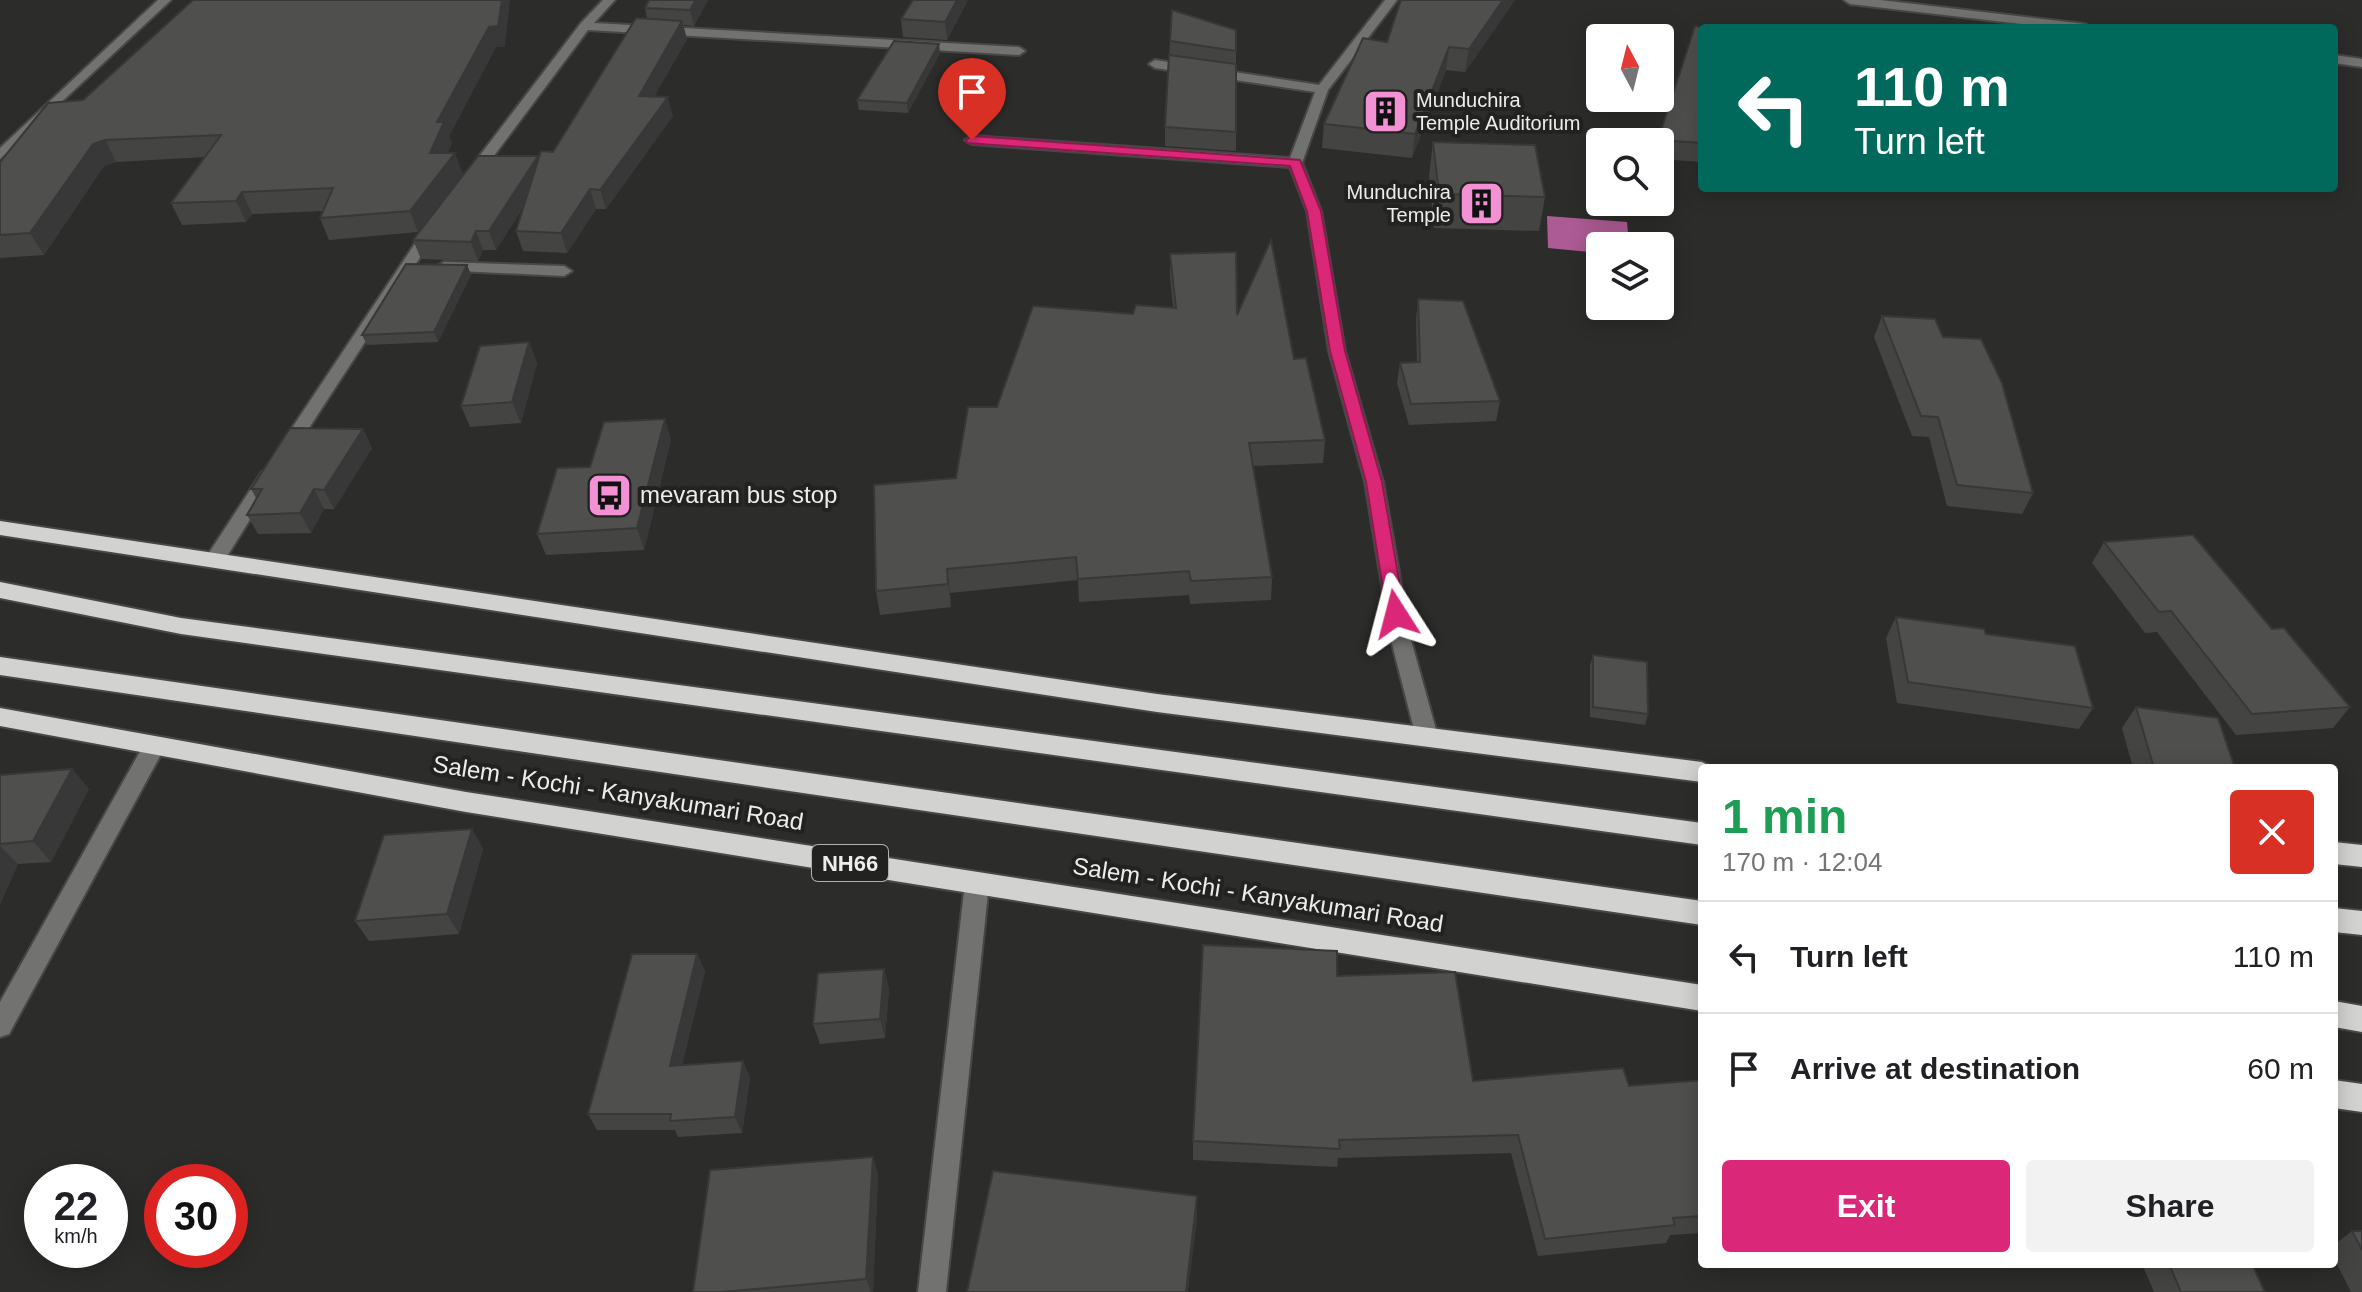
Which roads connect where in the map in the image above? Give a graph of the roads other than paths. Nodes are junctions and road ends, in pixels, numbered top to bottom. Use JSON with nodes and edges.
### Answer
{"nodes":[{"id":1,"x":165,"y":0,"type":"edge"},
{"id":2,"x":609,"y":0,"type":"edge"},
{"id":3,"x":1391,"y":0,"type":"edge"},
{"id":4,"x":1850,"y":0,"type":"edge"},
{"id":5,"x":2051,"y":24,"type":"edge"},
{"id":6,"x":585,"y":26,"type":"junction"},
{"id":7,"x":1019,"y":51,"type":"dead end"},
{"id":8,"x":2338,"y":60,"type":"edge"},
{"id":9,"x":2362,"y":63,"type":"edge"},
{"id":10,"x":1155,"y":64,"type":"dead end"},
{"id":11,"x":1322,"y":89,"type":"junction"},
{"id":12,"x":972,"y":140,"type":"dead end"},
{"id":13,"x":0,"y":155,"type":"edge"},
{"id":14,"x":1295,"y":163,"type":"junction"},
{"id":15,"x":461,"y":191,"type":"edge"},
{"id":16,"x":442,"y":216,"type":"edge"},
{"id":17,"x":404,"y":266,"type":"junction"},
{"id":18,"x":564,"y":271,"type":"dead end"},
{"id":19,"x":0,"y":528,"type":"edge"},
{"id":20,"x":214,"y":561,"type":"junction"},
{"id":21,"x":0,"y":590,"type":"edge"},
{"id":22,"x":0,"y":666,"type":"edge"},
{"id":23,"x":0,"y":717,"type":"edge"},
{"id":24,"x":1427,"y":737,"type":"junction"},
{"id":25,"x":155,"y":745,"type":"junction"},
{"id":26,"x":1698,"y":771,"type":"edge"},
{"id":27,"x":1698,"y":833,"type":"edge"},
{"id":28,"x":2338,"y":853,"type":"edge"},
{"id":29,"x":2362,"y":856,"type":"edge"},
{"id":30,"x":977,"y":883,"type":"junction"},
{"id":31,"x":1698,"y":912,"type":"edge"},
{"id":32,"x":2338,"y":920,"type":"edge"},
{"id":33,"x":2362,"y":923,"type":"edge"},
{"id":34,"x":1698,"y":997,"type":"edge"},
{"id":35,"x":2338,"y":1015,"type":"edge"},
{"id":36,"x":2362,"y":1019,"type":"edge"},
{"id":37,"x":0,"y":1026,"type":"edge"},
{"id":38,"x":2338,"y":1095,"type":"edge"},
{"id":39,"x":2362,"y":1098,"type":"edge"},
{"id":40,"x":932,"y":1292,"type":"edge"}],
"edges":[{"from":1,"to":13,"type":"street"},
{"from":2,"to":6,"type":"street"},
{"from":3,"to":11,"type":"street"},
{"from":4,"to":5,"type":"street"},
{"from":6,"to":7,"type":"street"},
{"from":6,"to":15,"type":"street"},
{"from":8,"to":9,"type":"street"},
{"from":10,"to":11,"type":"street"},
{"from":11,"to":14,"type":"street"},
{"from":12,"to":14,"type":"street"},
{"from":14,"to":24,"type":"street"},
{"from":16,"to":17,"type":"street"},
{"from":17,"to":18,"type":"street"},
{"from":17,"to":20,"type":"street"},
{"from":19,"to":20,"type":"highway"},
{"from":20,"to":24,"type":"highway"},
{"from":21,"to":27,"type":"highway"},
{"from":22,"to":31,"type":"highway"},
{"from":23,"to":25,"type":"highway","name":"Salem - Kochi - Kanyakumari Road","number":"NH66"},
{"from":24,"to":26,"type":"highway"},
{"from":25,"to":30,"type":"highway","name":"Salem - Kochi - Kanyakumari Road","number":"NH66"},
{"from":25,"to":37,"type":"street"},
{"from":28,"to":29,"type":"highway"},
{"from":30,"to":34,"type":"highway","name":"Salem - Kochi - Kanyakumari Road","number":"NH66"},
{"from":30,"to":40,"type":"street"},
{"from":32,"to":33,"type":"highway"},
{"from":35,"to":36,"type":"highway"},
{"from":38,"to":39,"type":"highway"}]}
